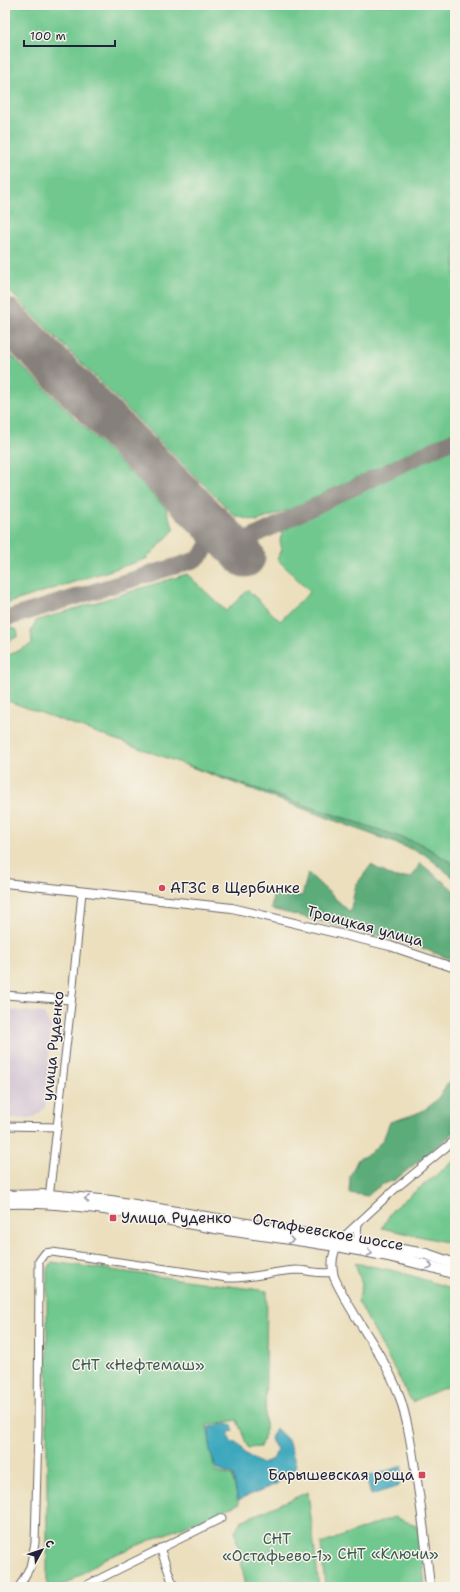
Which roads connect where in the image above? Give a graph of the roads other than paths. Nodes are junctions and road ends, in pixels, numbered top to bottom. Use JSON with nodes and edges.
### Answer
{"nodes":[{"id":1,"x":5,"y":883,"type":"edge"},
{"id":2,"x":82,"y":892,"type":"junction"},
{"id":3,"x":455,"y":968,"type":"edge"},
{"id":4,"x":5,"y":996,"type":"edge"},
{"id":5,"x":71,"y":1000,"type":"junction"},
{"id":6,"x":5,"y":1126,"type":"edge"},
{"id":7,"x":58,"y":1127,"type":"junction"},
{"id":8,"x":455,"y":1140,"type":"edge"},
{"id":9,"x":5,"y":1196,"type":"edge"},
{"id":10,"x":49,"y":1199,"type":"junction"},
{"id":11,"x":5,"y":1203,"type":"edge"},
{"id":12,"x":359,"y":1221,"type":"junction"},
{"id":13,"x":338,"y":1243,"type":"junction"},
{"id":14,"x":362,"y":1243,"type":"junction"},
{"id":15,"x":455,"y":1264,"type":"edge"},
{"id":16,"x":333,"y":1272,"type":"junction"},
{"id":17,"x":455,"y":1274,"type":"edge"},
{"id":18,"x":222,"y":1518,"type":"dead end"},
{"id":19,"x":160,"y":1548,"type":"junction"},
{"id":20,"x":19,"y":1587,"type":"edge"},
{"id":21,"x":83,"y":1587,"type":"edge"},
{"id":22,"x":174,"y":1587,"type":"edge"},
{"id":23,"x":430,"y":1587,"type":"edge"}],
"edges":[{"from":1,"to":2,"type":"street","name":"Троицкая улица"},
{"from":2,"to":3,"type":"street","name":"Троицкая улица"},
{"from":2,"to":5,"type":"street","name":"улица Руденко"},
{"from":4,"to":5,"type":"street"},
{"from":5,"to":7,"type":"street","name":"улица Руденко"},
{"from":6,"to":7,"type":"street"},
{"from":7,"to":10,"type":"street","name":"улица Руденко"},
{"from":8,"to":12,"type":"street"},
{"from":9,"to":10,"type":"main road","name":"Остафьевское шоссе"},
{"from":10,"to":11,"type":"main road","name":"Остафьевское шоссе"},
{"from":10,"to":13,"type":"main road","name":"Остафьевское шоссе"},
{"from":12,"to":13,"type":"street"},
{"from":12,"to":14,"type":"street"},
{"from":13,"to":14,"type":"main road","name":"Остафьевское шоссе"},
{"from":13,"to":16,"type":"street"},
{"from":13,"to":17,"type":"main road","name":"Остафьевское шоссе","one_way":true},
{"from":14,"to":15,"type":"main road","name":"Остафьевское шоссе"},
{"from":16,"to":20,"type":"street"},
{"from":16,"to":23,"type":"street"},
{"from":18,"to":19,"type":"street"},
{"from":19,"to":21,"type":"street"},
{"from":19,"to":22,"type":"street"}]}
